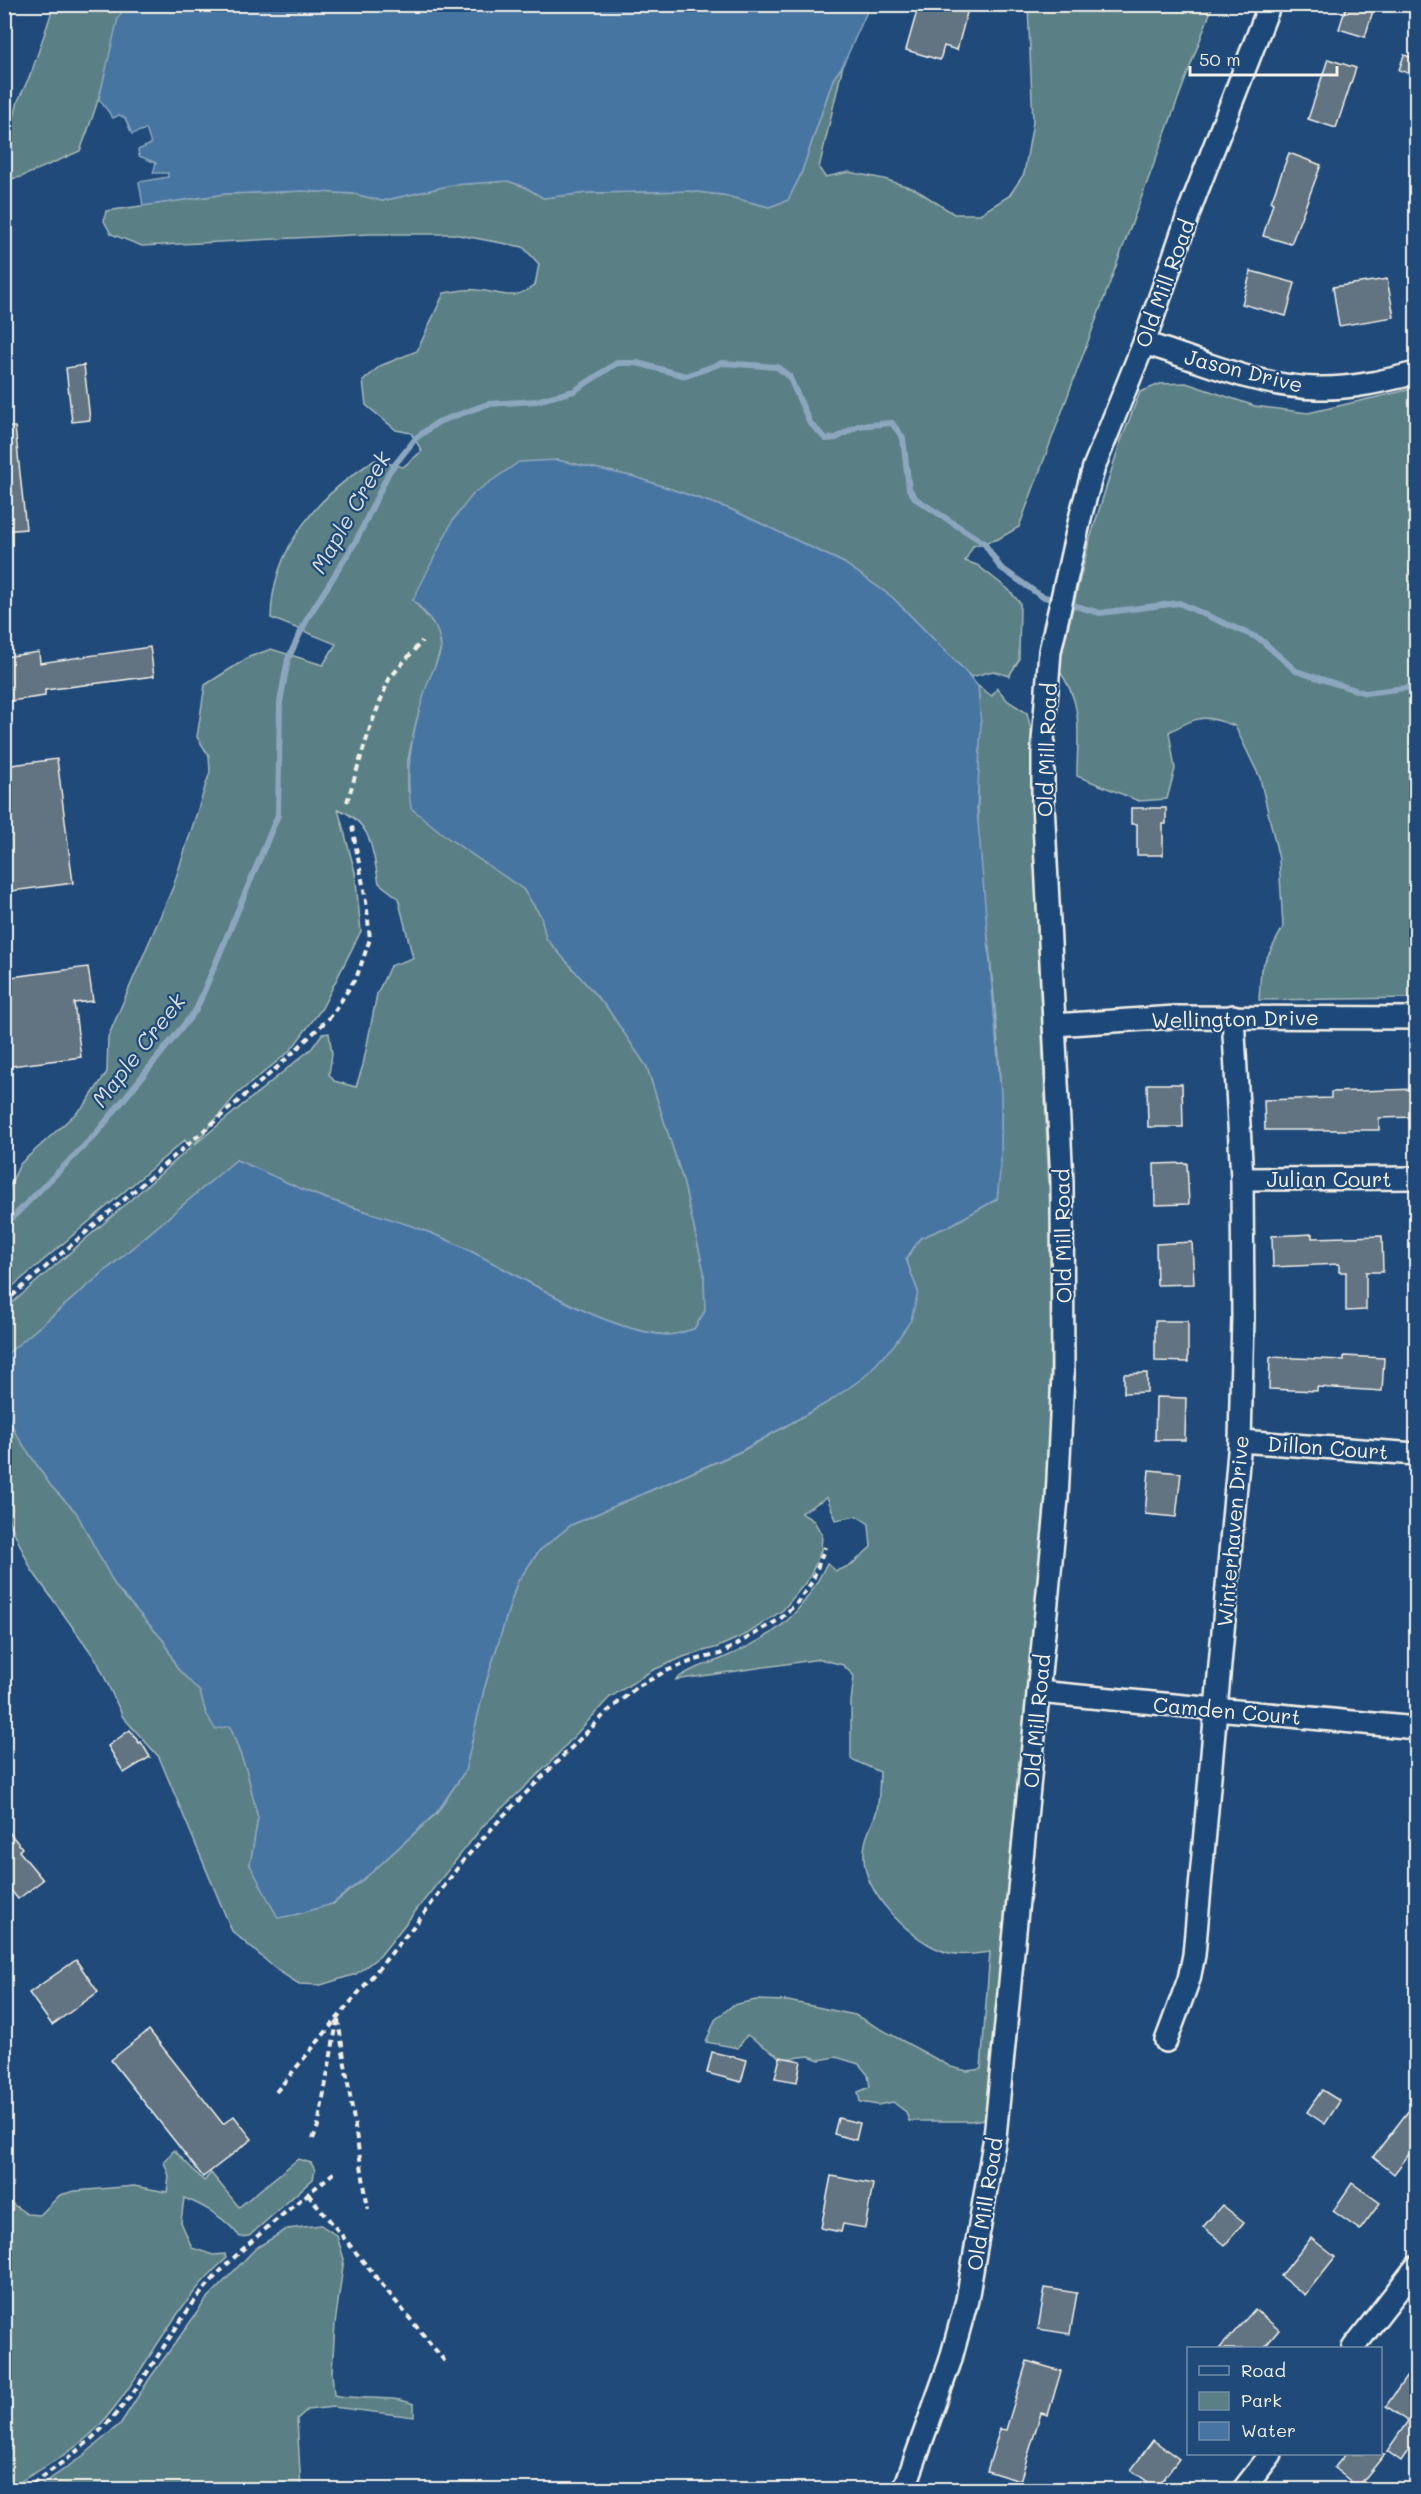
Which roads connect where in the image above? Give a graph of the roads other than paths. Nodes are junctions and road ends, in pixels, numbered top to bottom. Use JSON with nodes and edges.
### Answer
{"nodes":[{"id":1,"x":1270,"y":4,"type":"edge"},
{"id":2,"x":1144,"y":343,"type":"junction"},
{"id":3,"x":1416,"y":373,"type":"edge"},
{"id":4,"x":1233,"y":1016,"type":"junction"},
{"id":5,"x":1416,"y":1018,"type":"edge"},
{"id":6,"x":1054,"y":1025,"type":"junction"},
{"id":7,"x":1416,"y":1178,"type":"edge"},
{"id":8,"x":1242,"y":1179,"type":"junction"},
{"id":9,"x":1240,"y":1441,"type":"junction"},
{"id":10,"x":1416,"y":1454,"type":"edge"},
{"id":11,"x":1038,"y":1692,"type":"junction"},
{"id":12,"x":1216,"y":1709,"type":"junction"},
{"id":13,"x":1416,"y":1728,"type":"edge"},
{"id":14,"x":1166,"y":2041,"type":"dead end"},
{"id":15,"x":1416,"y":2267,"type":"edge"},
{"id":16,"x":1355,"y":2347,"type":"edge"},
{"id":17,"x":1270,"y":2455,"type":"edge"},
{"id":18,"x":904,"y":2490,"type":"edge"},
{"id":19,"x":1243,"y":2490,"type":"edge"}],
"edges":[{"from":1,"to":2,"type":"street","name":"Old Mill Road"},
{"from":2,"to":3,"type":"street","name":"Jason Drive"},
{"from":2,"to":6,"type":"street","name":"Old Mill Road"},
{"from":4,"to":5,"type":"street","name":"Wellington Drive"},
{"from":4,"to":6,"type":"street","name":"Wellington Drive"},
{"from":4,"to":8,"type":"street","name":"Winterhaven Drive"},
{"from":6,"to":11,"type":"street","name":"Old Mill Road"},
{"from":7,"to":8,"type":"street","name":"Julian Court"},
{"from":8,"to":9,"type":"street","name":"Winterhaven Drive"},
{"from":9,"to":10,"type":"street","name":"Dillon Court"},
{"from":9,"to":12,"type":"street","name":"Winterhaven Drive"},
{"from":11,"to":12,"type":"street","name":"Camden Court"},
{"from":11,"to":18,"type":"street","name":"Old Mill Road"},
{"from":12,"to":13,"type":"street","name":"Camden Court"},
{"from":12,"to":14,"type":"street","name":"Winterhaven Drive"},
{"from":15,"to":16,"type":"street"},
{"from":17,"to":19,"type":"street"}]}
